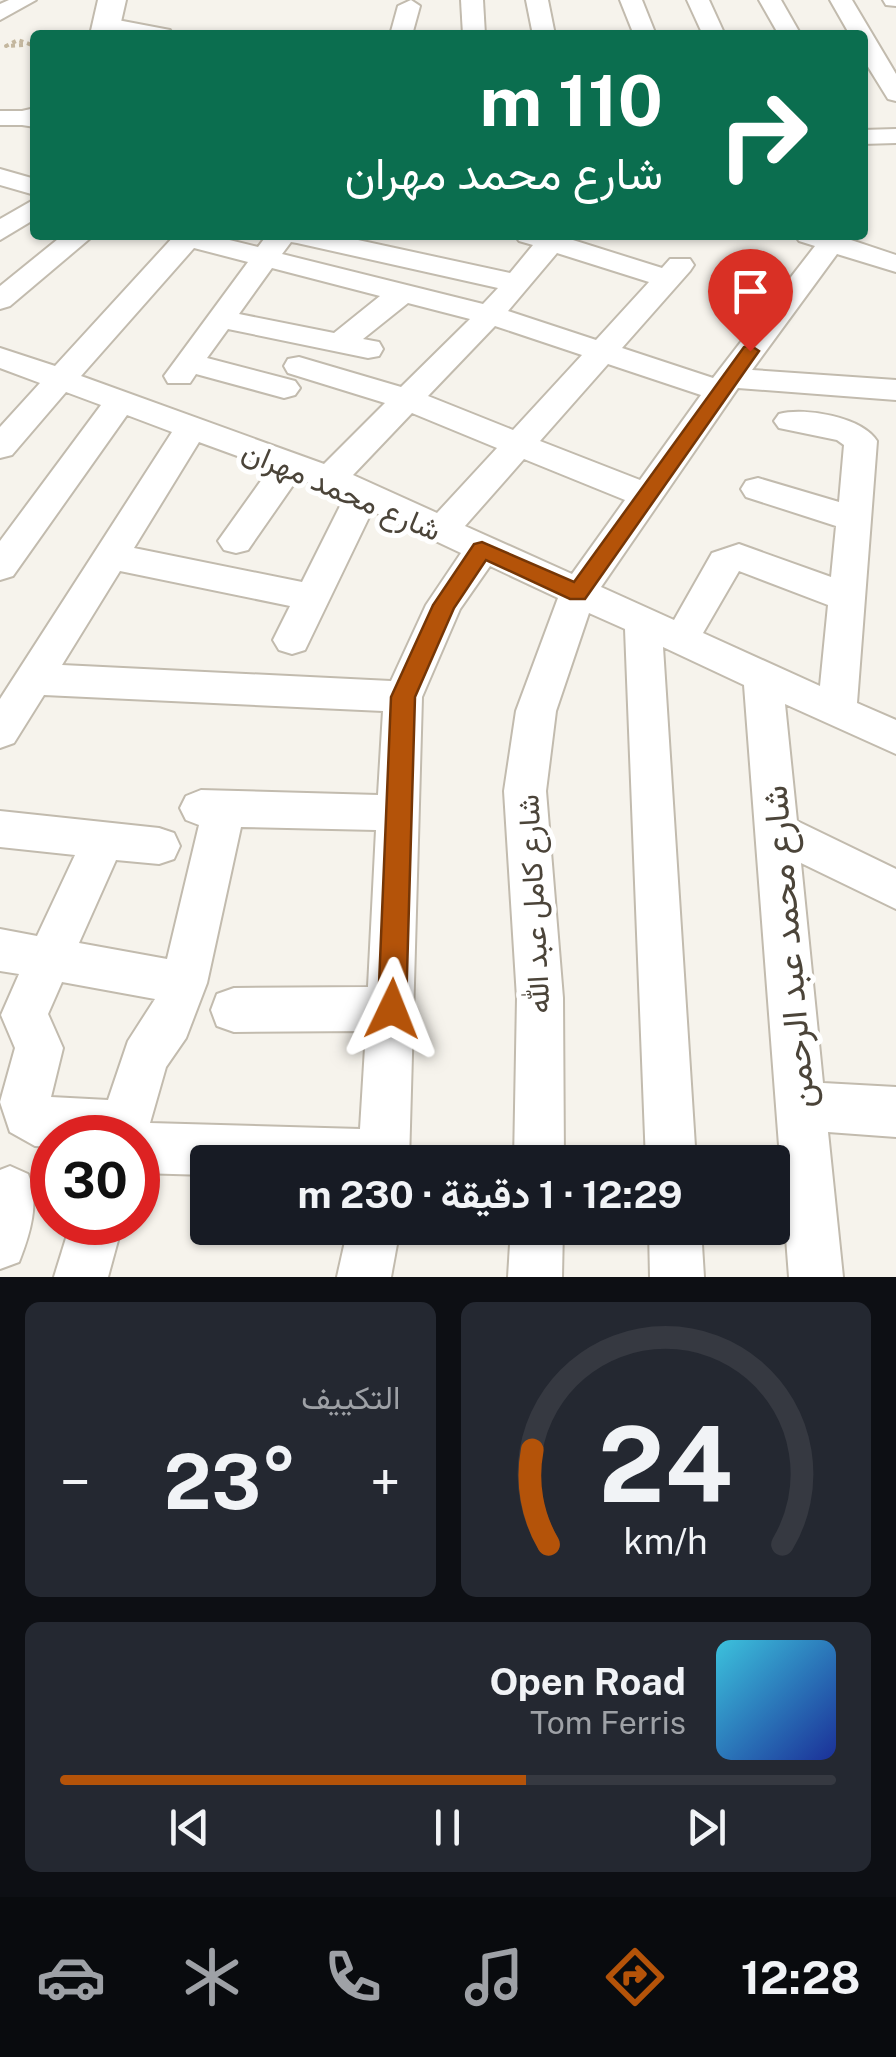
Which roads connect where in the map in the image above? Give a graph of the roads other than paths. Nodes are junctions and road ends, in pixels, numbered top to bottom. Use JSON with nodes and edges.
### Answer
{"nodes":[{"id":1,"x":26,"y":0,"type":"edge"},
{"id":2,"x":472,"y":0,"type":"edge"},
{"id":3,"x":537,"y":0,"type":"edge"},
{"id":4,"x":631,"y":0,"type":"edge"},
{"id":5,"x":698,"y":0,"type":"edge"},
{"id":6,"x":770,"y":0,"type":"edge"},
{"id":7,"x":841,"y":0,"type":"edge"},
{"id":8,"x":409,"y":6,"type":"dead end"},
{"id":9,"x":0,"y":13,"type":"edge"},
{"id":10,"x":108,"y":20,"type":"edge"},
{"id":11,"x":144,"y":30,"type":"edge"},
{"id":12,"x":402,"y":30,"type":"edge"},
{"id":13,"x":474,"y":30,"type":"edge"},
{"id":14,"x":543,"y":30,"type":"edge"},
{"id":15,"x":643,"y":30,"type":"edge"},
{"id":16,"x":712,"y":30,"type":"edge"},
{"id":17,"x":787,"y":30,"type":"edge"},
{"id":18,"x":858,"y":30,"type":"edge"},
{"id":19,"x":868,"y":43,"type":"edge"},
{"id":20,"x":888,"y":68,"type":"edge"},
{"id":21,"x":896,"y":94,"type":"edge"},
{"id":22,"x":0,"y":104,"type":"edge"},
{"id":23,"x":30,"y":114,"type":"edge"},
{"id":24,"x":30,"y":115,"type":"edge"},
{"id":25,"x":0,"y":118,"type":"edge"},
{"id":26,"x":896,"y":136,"type":"edge"},
{"id":27,"x":868,"y":137,"type":"edge"},
{"id":28,"x":868,"y":160,"type":"edge"},
{"id":29,"x":896,"y":160,"type":"edge"},
{"id":30,"x":0,"y":178,"type":"edge"},
{"id":31,"x":30,"y":185,"type":"edge"},
{"id":32,"x":30,"y":211,"type":"edge"},
{"id":33,"x":0,"y":232,"type":"edge"},
{"id":34,"x":74,"y":240,"type":"edge"},
{"id":35,"x":185,"y":240,"type":"edge"},
{"id":36,"x":223,"y":240,"type":"edge"},
{"id":37,"x":539,"y":240,"type":"edge"},
{"id":38,"x":548,"y":240,"type":"edge"},
{"id":39,"x":819,"y":240,"type":"edge"},
{"id":40,"x":823,"y":240,"type":"edge"},
{"id":41,"x":356,"y":241,"type":"edge"},
{"id":42,"x":274,"y":246,"type":"edge"},
{"id":43,"x":412,"y":247,"type":"edge"},
{"id":44,"x":896,"y":264,"type":"edge"},
{"id":45,"x":516,"y":284,"type":"junction"},
{"id":46,"x":403,"y":292,"type":"junction"},
{"id":47,"x":0,"y":300,"type":"edge"},
{"id":48,"x":490,"y":316,"type":"junction"},
{"id":49,"x":221,"y":319,"type":"junction"},
{"id":50,"x":602,"y":352,"type":"junction"},
{"id":51,"x":0,"y":357,"type":"edge"},
{"id":52,"x":60,"y":380,"type":"junction"},
{"id":53,"x":725,"y":384,"type":"junction"},
{"id":54,"x":850,"y":387,"type":"junction"},
{"id":55,"x":896,"y":390,"type":"edge"},
{"id":56,"x":410,"y":400,"type":"junction"},
{"id":57,"x":120,"y":402,"type":"junction"},
{"id":58,"x":790,"y":421,"type":"dead end"},
{"id":59,"x":191,"y":428,"type":"junction"},
{"id":60,"x":846,"y":432,"type":"junction"},
{"id":61,"x":518,"y":445,"type":"junction"},
{"id":62,"x":0,"y":447,"type":"edge"},
{"id":63,"x":290,"y":464,"type":"junction"},
{"id":64,"x":330,"y":478,"type":"junction"},
{"id":65,"x":758,"y":490,"type":"dead end"},
{"id":66,"x":363,"y":493,"type":"junction"},
{"id":67,"x":645,"y":495,"type":"junction"},
{"id":68,"x":854,"y":518,"type":"junction"},
{"id":69,"x":442,"y":531,"type":"junction"},
{"id":70,"x":236,"y":541,"type":"dead end"},
{"id":71,"x":482,"y":550,"type":"junction"},
{"id":72,"x":112,"y":556,"type":"junction"},
{"id":73,"x":0,"y":567,"type":"edge"},
{"id":74,"x":578,"y":593,"type":"junction"},
{"id":75,"x":313,"y":598,"type":"junction"},
{"id":76,"x":848,"y":598,"type":"junction"},
{"id":77,"x":662,"y":632,"type":"junction"},
{"id":78,"x":292,"y":640,"type":"dead end"},
{"id":79,"x":763,"y":677,"type":"junction"},
{"id":80,"x":32,"y":679,"type":"junction"},
{"id":81,"x":403,"y":697,"type":"junction"},
{"id":82,"x":838,"y":711,"type":"junction"},
{"id":83,"x":0,"y":732,"type":"edge"},
{"id":84,"x":896,"y":738,"type":"edge"},
{"id":85,"x":399,"y":813,"type":"junction"},
{"id":86,"x":0,"y":829,"type":"edge"},
{"id":87,"x":778,"y":832,"type":"junction"},
{"id":88,"x":103,"y":840,"type":"junction"},
{"id":89,"x":159,"y":846,"type":"dead end"},
{"id":90,"x":896,"y":890,"type":"edge"},
{"id":91,"x":0,"y":950,"type":"edge"},
{"id":92,"x":50,"y":959,"type":"junction"},
{"id":93,"x":184,"y":984,"type":"junction"},
{"id":94,"x":392,"y":1009,"type":"junction"},
{"id":95,"x":234,"y":1010,"type":"dead end"},
{"id":96,"x":801,"y":1106,"type":"junction"},
{"id":97,"x":896,"y":1112,"type":"edge"},
{"id":98,"x":133,"y":1115,"type":"edge"},
{"id":99,"x":30,"y":1118,"type":"edge"},
{"id":100,"x":160,"y":1140,"type":"edge"},
{"id":101,"x":221,"y":1145,"type":"edge"},
{"id":102,"x":385,"y":1145,"type":"edge"},
{"id":103,"x":539,"y":1145,"type":"edge"},
{"id":104,"x":672,"y":1145,"type":"edge"},
{"id":105,"x":10,"y":1192,"type":"dead end"},
{"id":106,"x":0,"y":1243,"type":"edge"},
{"id":107,"x":90,"y":1245,"type":"edge"},
{"id":108,"x":371,"y":1245,"type":"edge"},
{"id":109,"x":537,"y":1245,"type":"edge"},
{"id":110,"x":676,"y":1245,"type":"edge"},
{"id":111,"x":81,"y":1277,"type":"edge"},
{"id":112,"x":364,"y":1277,"type":"edge"},
{"id":113,"x":535,"y":1277,"type":"edge"},
{"id":114,"x":677,"y":1277,"type":"edge"},
{"id":115,"x":816,"y":1277,"type":"edge"}],
"edges":[{"from":1,"to":9,"type":"street"},
{"from":2,"to":13,"type":"street"},
{"from":3,"to":14,"type":"street"},
{"from":4,"to":15,"type":"street"},
{"from":5,"to":16,"type":"street"},
{"from":6,"to":17,"type":"street"},
{"from":7,"to":18,"type":"street"},
{"from":8,"to":12,"type":"street"},
{"from":10,"to":11,"type":"street"},
{"from":19,"to":20,"type":"street"},
{"from":20,"to":21,"type":"street"},
{"from":22,"to":23,"type":"street"},
{"from":24,"to":25,"type":"street"},
{"from":26,"to":27,"type":"street"},
{"from":28,"to":29,"type":"street"},
{"from":30,"to":31,"type":"street"},
{"from":32,"to":33,"type":"street"},
{"from":34,"to":47,"type":"street"},
{"from":35,"to":52,"type":"street"},
{"from":36,"to":42,"type":"street"},
{"from":37,"to":45,"type":"street"},
{"from":38,"to":50,"type":"street"},
{"from":39,"to":53,"type":"street","name":"شارع كامل عبد الله"},
{"from":40,"to":44,"type":"street"},
{"from":41,"to":43,"type":"street"},
{"from":42,"to":46,"type":"street"},
{"from":42,"to":49,"type":"street"},
{"from":43,"to":45,"type":"street"},
{"from":45,"to":48,"type":"street"},
{"from":46,"to":48,"type":"street"},
{"from":46,"to":49,"type":"street"},
{"from":48,"to":50,"type":"street"},
{"from":48,"to":56,"type":"street"},
{"from":49,"to":56,"type":"street"},
{"from":50,"to":53,"type":"street"},
{"from":50,"to":61,"type":"street"},
{"from":51,"to":52,"type":"street","name":"شارع محمد مهران"},
{"from":52,"to":57,"type":"street","name":"شارع محمد مهران"},
{"from":52,"to":62,"type":"street"},
{"from":53,"to":54,"type":"street"},
{"from":53,"to":67,"type":"street","name":"شارع كامل عبد الله"},
{"from":54,"to":55,"type":"street"},
{"from":54,"to":60,"type":"street"},
{"from":56,"to":61,"type":"street"},
{"from":56,"to":64,"type":"street"},
{"from":57,"to":59,"type":"street","name":"شارع محمد مهران"},
{"from":57,"to":73,"type":"street"},
{"from":58,"to":60,"type":"street"},
{"from":59,"to":63,"type":"street","name":"شارع محمد مهران"},
{"from":59,"to":72,"type":"street"},
{"from":60,"to":68,"type":"street"},
{"from":61,"to":67,"type":"street"},
{"from":61,"to":69,"type":"street"},
{"from":63,"to":64,"type":"street","name":"شارع محمد مهران"},
{"from":63,"to":70,"type":"street"},
{"from":64,"to":66,"type":"street","name":"شارع محمد مهران"},
{"from":65,"to":68,"type":"street"},
{"from":66,"to":69,"type":"street","name":"شارع محمد مهران"},
{"from":66,"to":75,"type":"street"},
{"from":67,"to":74,"type":"street","name":"شارع كامل عبد الله"},
{"from":68,"to":76,"type":"street"},
{"from":69,"to":71,"type":"street","name":"شارع محمد مهران"},
{"from":71,"to":74,"type":"street","name":"شارع محمد مهران"},
{"from":71,"to":81,"type":"street"},
{"from":72,"to":75,"type":"street"},
{"from":72,"to":80,"type":"street"},
{"from":74,"to":77,"type":"street","name":"شارع محمد مهران"},
{"from":74,"to":103,"type":"street","name":"شارع كامل عبد الله"},
{"from":75,"to":78,"type":"street"},
{"from":76,"to":77,"type":"street"},
{"from":76,"to":82,"type":"street"},
{"from":77,"to":79,"type":"street","name":"شارع محمد مهران"},
{"from":77,"to":104,"type":"street"},
{"from":79,"to":82,"type":"street","name":"شارع محمد مهران"},
{"from":79,"to":87,"type":"street","name":"شارع محمد عبد الرحمن"},
{"from":80,"to":81,"type":"street"},
{"from":80,"to":83,"type":"street"},
{"from":81,"to":85,"type":"street"},
{"from":82,"to":84,"type":"street","name":"شارع محمد مهران"},
{"from":85,"to":93,"type":"street"},
{"from":85,"to":94,"type":"street"},
{"from":86,"to":88,"type":"street"},
{"from":87,"to":90,"type":"street"},
{"from":87,"to":96,"type":"street","name":"شارع محمد عبد الرحمن"},
{"from":88,"to":89,"type":"street"},
{"from":88,"to":92,"type":"street"},
{"from":91,"to":92,"type":"street"},
{"from":92,"to":93,"type":"street"},
{"from":92,"to":99,"type":"street"},
{"from":93,"to":98,"type":"street"},
{"from":94,"to":95,"type":"street"},
{"from":94,"to":102,"type":"street"},
{"from":96,"to":97,"type":"street"},
{"from":96,"to":115,"type":"street","name":"شارع محمد عبد الرحمن"},
{"from":100,"to":101,"type":"street"},
{"from":105,"to":106,"type":"street"},
{"from":107,"to":111,"type":"street"},
{"from":108,"to":112,"type":"street"},
{"from":109,"to":113,"type":"street"},
{"from":110,"to":114,"type":"street"}]}
